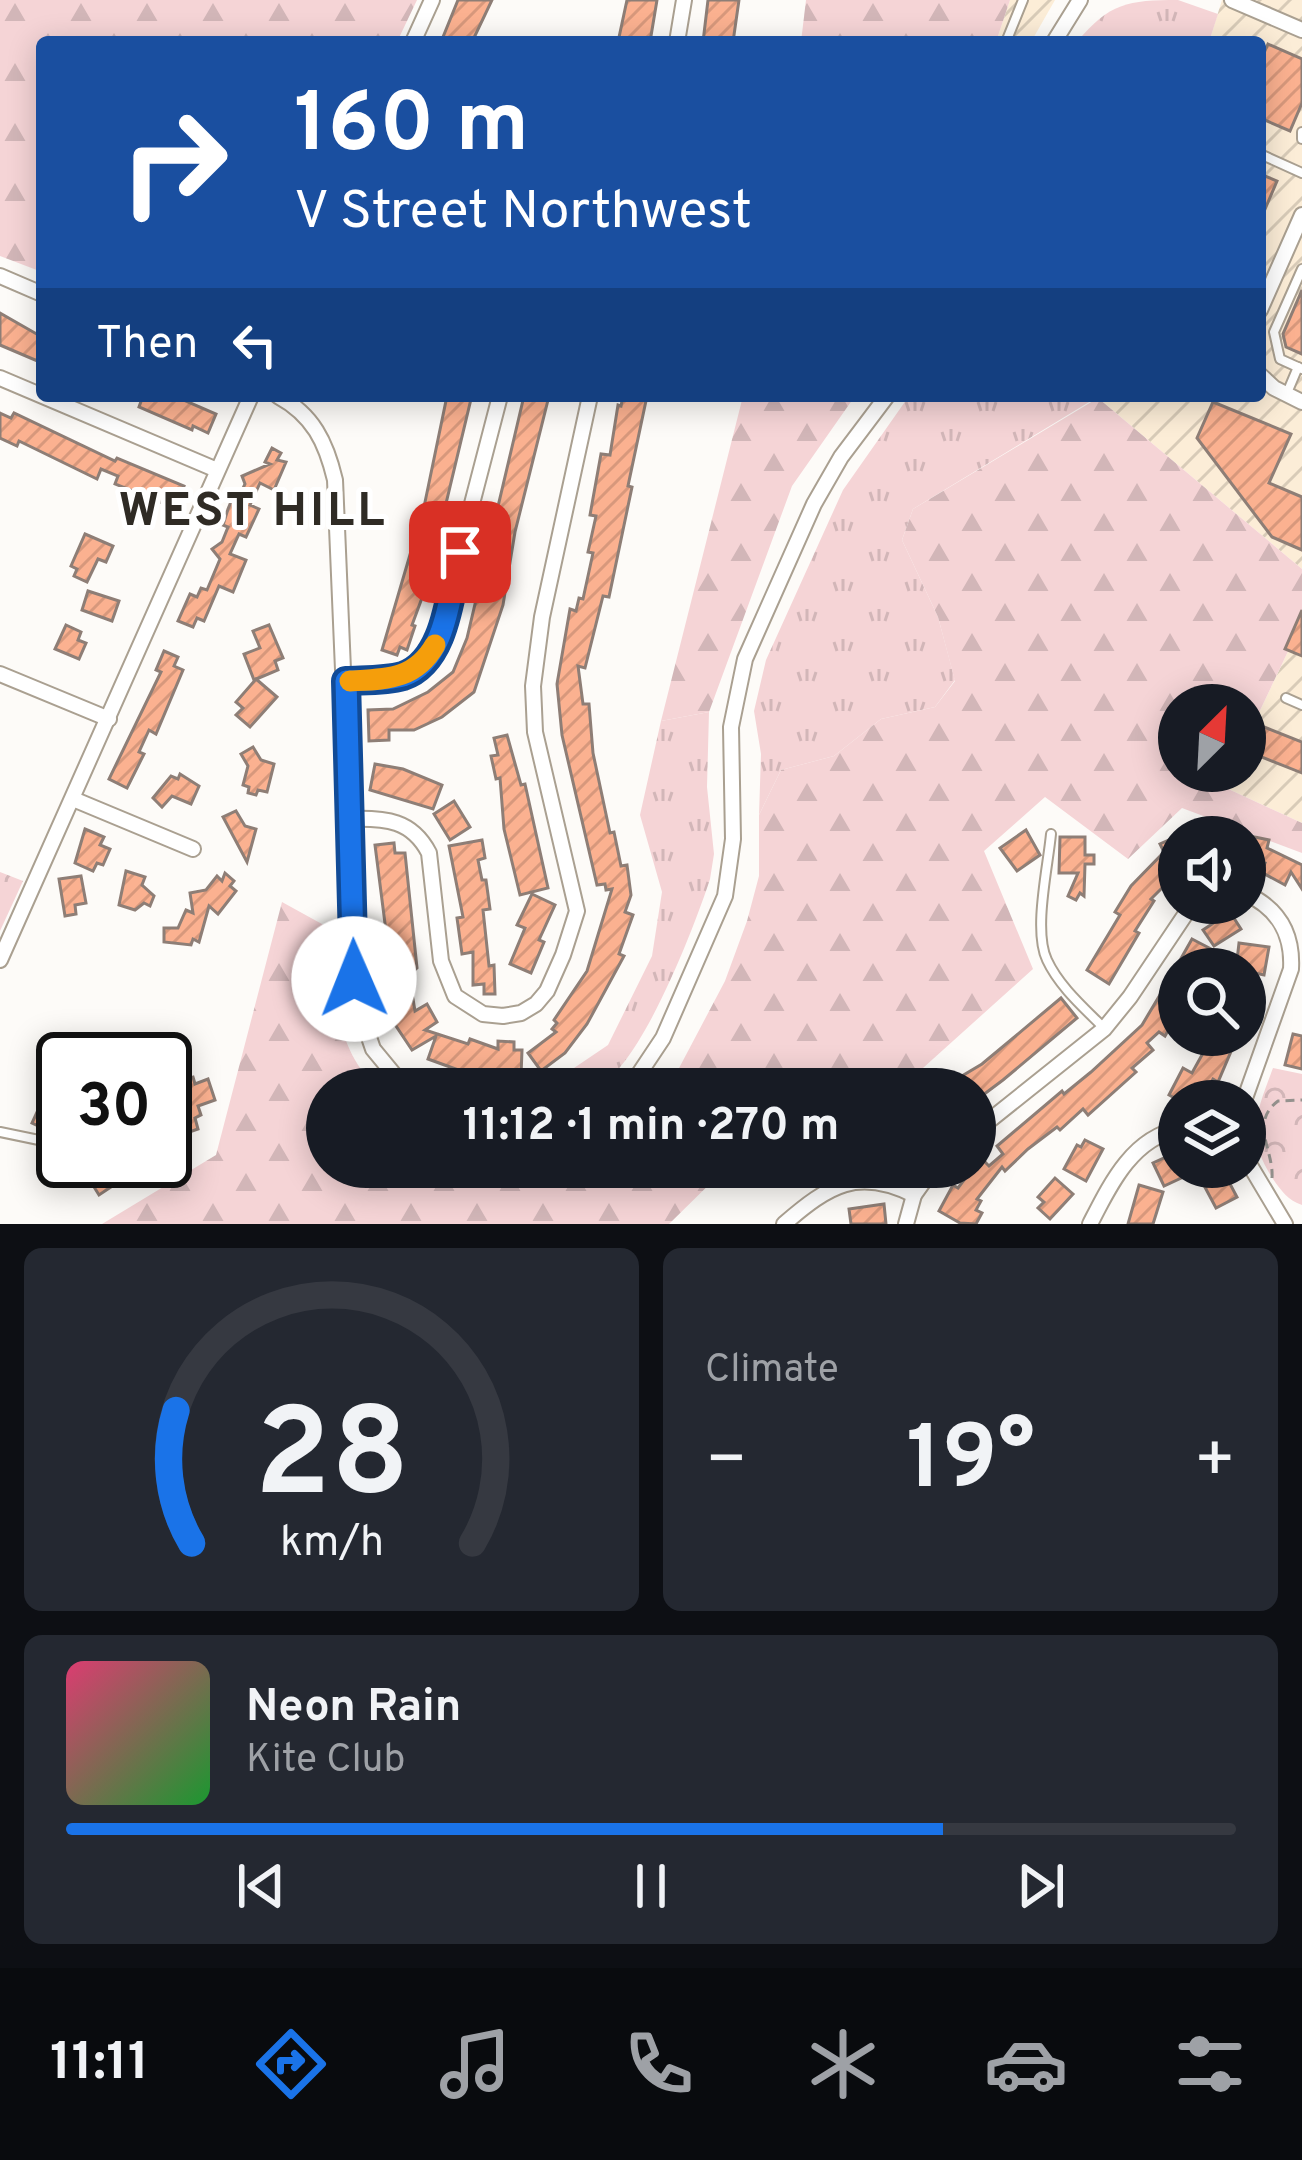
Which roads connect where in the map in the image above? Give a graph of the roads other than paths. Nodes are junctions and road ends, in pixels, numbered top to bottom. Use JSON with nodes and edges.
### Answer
{"nodes":[{"id":1,"x":432,"y":0,"type":"edge"},
{"id":2,"x":684,"y":0,"type":"edge"},
{"id":3,"x":1023,"y":0,"type":"edge"},
{"id":4,"x":1080,"y":0,"type":"edge"},
{"id":5,"x":1232,"y":0,"type":"edge"},
{"id":6,"x":1302,"y":30,"type":"edge"},
{"id":7,"x":415,"y":36,"type":"edge"},
{"id":8,"x":677,"y":36,"type":"edge"},
{"id":9,"x":1008,"y":36,"type":"edge"},
{"id":10,"x":1058,"y":36,"type":"edge"},
{"id":11,"x":1266,"y":157,"type":"edge"},
{"id":12,"x":1302,"y":173,"type":"edge"},
{"id":13,"x":1302,"y":215,"type":"edge"},
{"id":14,"x":1298,"y":237,"type":"edge"},
{"id":15,"x":1302,"y":269,"type":"edge"},
{"id":16,"x":0,"y":277,"type":"edge"},
{"id":17,"x":36,"y":292,"type":"edge"},
{"id":18,"x":1266,"y":294,"type":"edge"},
{"id":19,"x":1300,"y":368,"type":"edge"},
{"id":20,"x":0,"y":378,"type":"edge"},
{"id":21,"x":1266,"y":379,"type":"edge"},
{"id":22,"x":36,"y":393,"type":"edge"},
{"id":23,"x":1287,"y":394,"type":"junction"},
{"id":24,"x":57,"y":402,"type":"edge"},
{"id":25,"x":248,"y":402,"type":"edge"},
{"id":26,"x":287,"y":402,"type":"edge"},
{"id":27,"x":498,"y":402,"type":"edge"},
{"id":28,"x":589,"y":402,"type":"edge"},
{"id":29,"x":882,"y":402,"type":"edge"},
{"id":30,"x":1302,"y":402,"type":"edge"},
{"id":31,"x":217,"y":470,"type":"junction"},
{"id":32,"x":0,"y":674,"type":"edge"},
{"id":33,"x":346,"y":681,"type":"junction"},
{"id":34,"x":1286,"y":698,"type":"dead end"},
{"id":35,"x":1302,"y":705,"type":"edge"},
{"id":36,"x":109,"y":719,"type":"junction"},
{"id":37,"x":73,"y":799,"type":"junction"},
{"id":38,"x":351,"y":819,"type":"junction"},
{"id":39,"x":1052,"y":834,"type":"dead end"},
{"id":40,"x":193,"y":849,"type":"dead end"},
{"id":41,"x":1266,"y":903,"type":"edge"},
{"id":42,"x":1179,"y":924,"type":"edge"},
{"id":43,"x":0,"y":960,"type":"edge"},
{"id":44,"x":1103,"y":1029,"type":"junction"},
{"id":45,"x":389,"y":1068,"type":"edge"},
{"id":46,"x":643,"y":1068,"type":"edge"},
{"id":47,"x":1252,"y":1080,"type":"edge"},
{"id":48,"x":996,"y":1115,"type":"edge"},
{"id":49,"x":0,"y":1132,"type":"edge"},
{"id":50,"x":1158,"y":1136,"type":"edge"},
{"id":51,"x":36,"y":1139,"type":"edge"},
{"id":52,"x":919,"y":1188,"type":"edge"},
{"id":53,"x":1262,"y":1188,"type":"edge"},
{"id":54,"x":914,"y":1195,"type":"junction"},
{"id":55,"x":1302,"y":1216,"type":"edge"},
{"id":56,"x":784,"y":1224,"type":"edge"},
{"id":57,"x":906,"y":1224,"type":"edge"},
{"id":58,"x":1090,"y":1224,"type":"edge"},
{"id":59,"x":1287,"y":1224,"type":"edge"}],
"edges":[{"from":1,"to":7,"type":"street"},
{"from":2,"to":8,"type":"street"},
{"from":3,"to":9,"type":"lane"},
{"from":4,"to":10,"type":"street"},
{"from":5,"to":6,"type":"street"},
{"from":11,"to":12,"type":"lane"},
{"from":13,"to":14,"type":"street"},
{"from":14,"to":18,"type":"street"},
{"from":15,"to":19,"type":"lane"},
{"from":16,"to":17,"type":"street"},
{"from":19,"to":23,"type":"lane"},
{"from":20,"to":22,"type":"street"},
{"from":21,"to":23,"type":"street"},
{"from":23,"to":30,"type":"street"},
{"from":24,"to":31,"type":"street"},
{"from":25,"to":31,"type":"street"},
{"from":26,"to":33,"type":"street"},
{"from":27,"to":33,"type":"street"},
{"from":28,"to":38,"type":"street"},
{"from":29,"to":46,"type":"street"},
{"from":31,"to":36,"type":"street"},
{"from":32,"to":36,"type":"street"},
{"from":33,"to":38,"type":"street"},
{"from":34,"to":35,"type":"lane"},
{"from":36,"to":37,"type":"street"},
{"from":37,"to":40,"type":"street"},
{"from":37,"to":43,"type":"street"},
{"from":38,"to":45,"type":"street"},
{"from":39,"to":44,"type":"lane"},
{"from":41,"to":47,"type":"street"},
{"from":42,"to":44,"type":"street"},
{"from":44,"to":48,"type":"street"},
{"from":49,"to":51,"type":"lane"},
{"from":50,"to":58,"type":"street"},
{"from":52,"to":54,"type":"street"},
{"from":53,"to":59,"type":"street"},
{"from":54,"to":56,"type":"street"},
{"from":54,"to":57,"type":"street"},
{"from":55,"to":59,"type":"street"}]}
